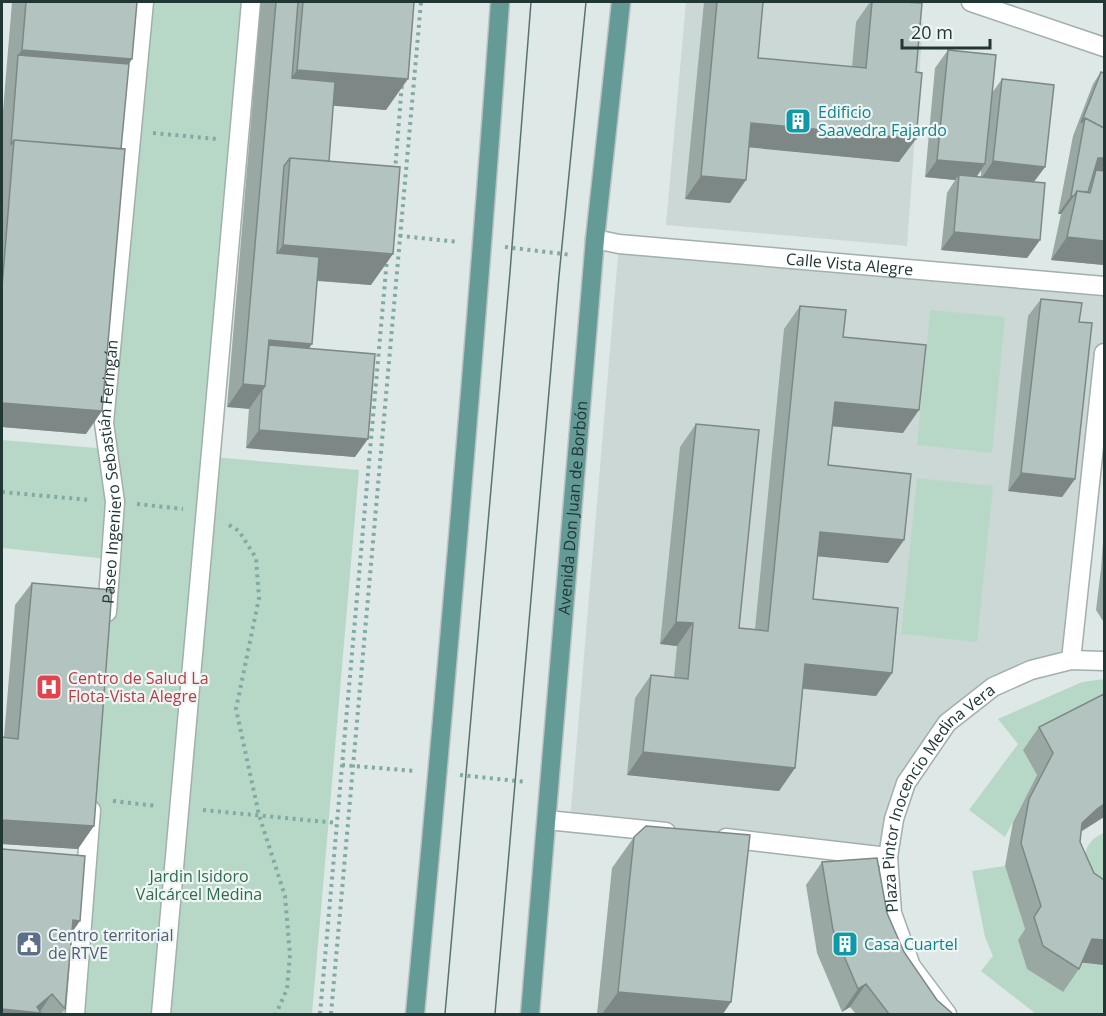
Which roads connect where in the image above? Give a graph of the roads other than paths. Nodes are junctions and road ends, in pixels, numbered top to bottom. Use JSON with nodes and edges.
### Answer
{"nodes":[{"id":1,"x":144,"y":2,"type":"edge"},
{"id":2,"x":251,"y":2,"type":"edge"},
{"id":3,"x":500,"y":2,"type":"edge"},
{"id":4,"x":621,"y":2,"type":"edge"},
{"id":5,"x":971,"y":2,"type":"edge"},
{"id":6,"x":1104,"y":47,"type":"edge"},
{"id":7,"x":595,"y":239,"type":"junction"},
{"id":8,"x":1104,"y":286,"type":"edge"},
{"id":9,"x":1104,"y":352,"type":"edge"},
{"id":10,"x":1097,"y":481,"type":"edge"},
{"id":11,"x":105,"y":633,"type":"edge"},
{"id":12,"x":1071,"y":660,"type":"junction"},
{"id":13,"x":1104,"y":661,"type":"edge"},
{"id":14,"x":92,"y":793,"type":"edge"},
{"id":15,"x":547,"y":820,"type":"junction"},
{"id":16,"x":688,"y":834,"type":"edge"},
{"id":17,"x":711,"y":837,"type":"edge"},
{"id":18,"x":888,"y":857,"type":"junction"},
{"id":19,"x":75,"y":1014,"type":"edge"},
{"id":20,"x":161,"y":1014,"type":"edge"},
{"id":21,"x":416,"y":1014,"type":"edge"},
{"id":22,"x":530,"y":1014,"type":"edge"},
{"id":23,"x":946,"y":1014,"type":"edge"}],
"edges":[{"from":1,"to":11,"type":"street","name":"Paseo Ingeniero Sebastián Feringán"},
{"from":2,"to":20,"type":"street"},
{"from":3,"to":21,"type":"main road"},
{"from":4,"to":7,"type":"main road","name":"Avenida Don Juan de Borbón"},
{"from":5,"to":6,"type":"street"},
{"from":7,"to":8,"type":"street","name":"Calle Vista Alegre"},
{"from":7,"to":15,"type":"main road","name":"Avenida Don Juan de Borbón"},
{"from":9,"to":10,"type":"street"},
{"from":10,"to":12,"type":"street"},
{"from":12,"to":13,"type":"street","name":"Plaza Pintor Inocencio Medina Vera"},
{"from":12,"to":18,"type":"street","name":"Plaza Pintor Inocencio Medina Vera"},
{"from":14,"to":19,"type":"street"},
{"from":15,"to":16,"type":"street"},
{"from":15,"to":22,"type":"main road","name":"Avenida Don Juan de Borbón"},
{"from":17,"to":18,"type":"street"},
{"from":18,"to":23,"type":"street","name":"Plaza Pintor Inocencio Medina Vera"}]}
